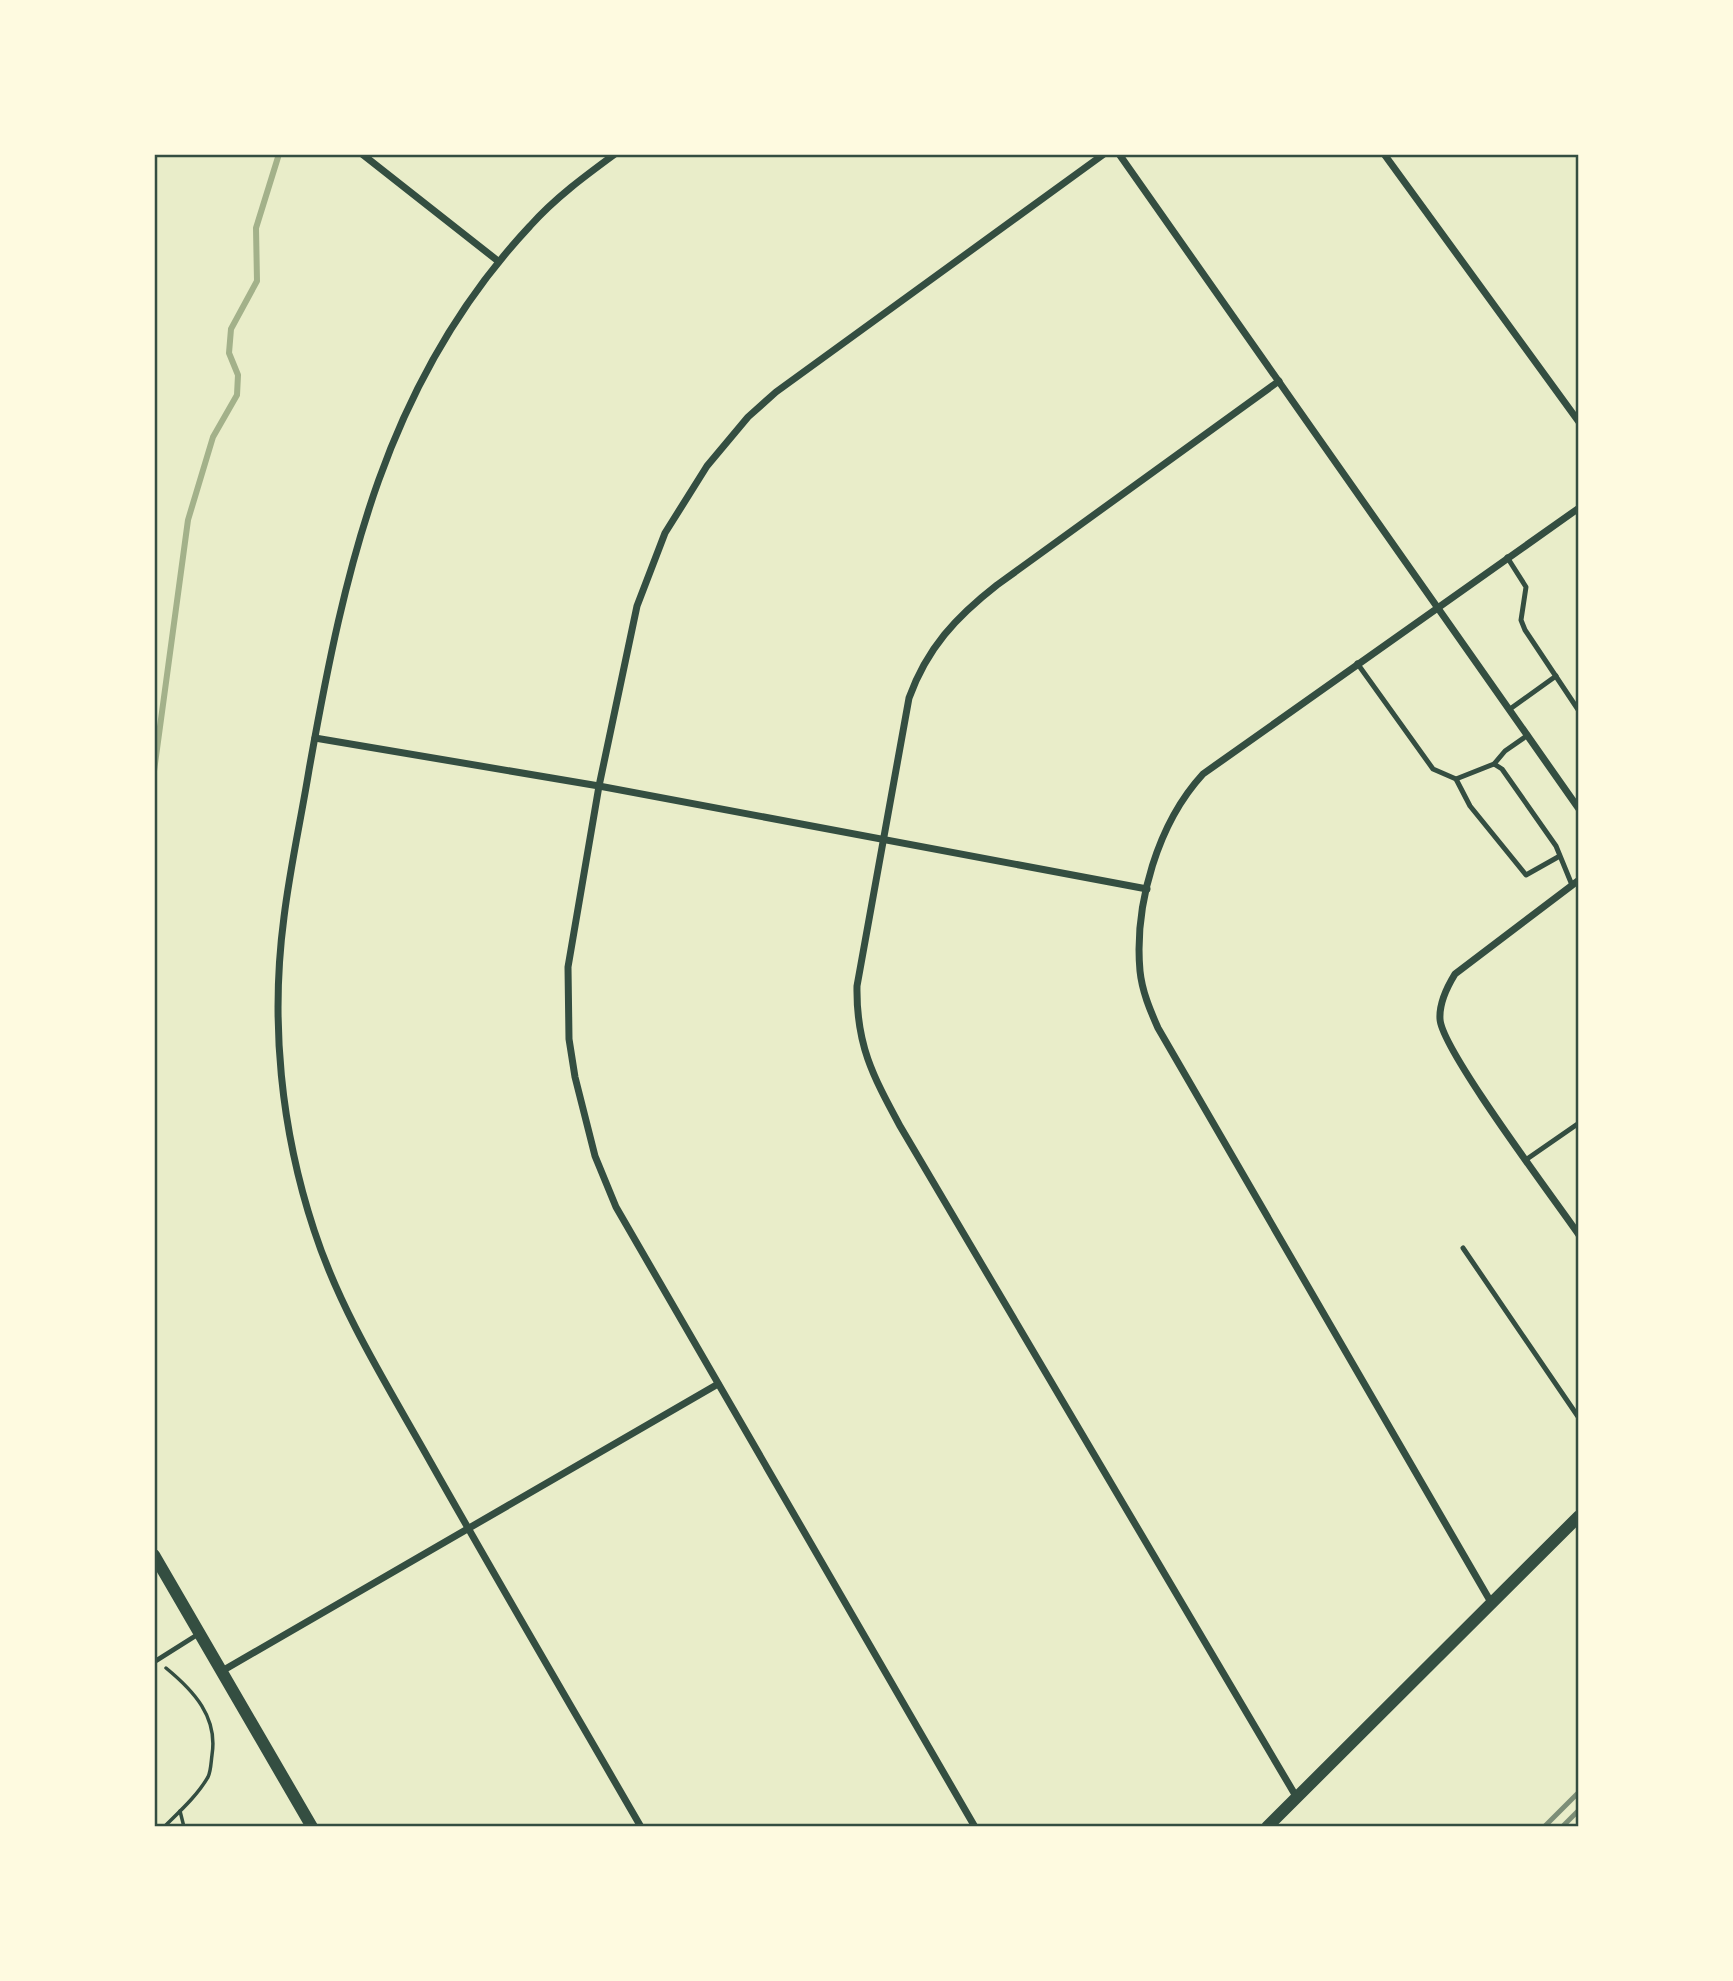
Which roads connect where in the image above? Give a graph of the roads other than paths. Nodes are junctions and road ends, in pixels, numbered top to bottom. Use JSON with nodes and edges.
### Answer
{"nodes":[{"id":1,"x":362,"y":154,"type":"edge"},
{"id":2,"x":615,"y":154,"type":"edge"},
{"id":3,"x":1104,"y":154,"type":"edge"},
{"id":4,"x":1119,"y":154,"type":"edge"},
{"id":5,"x":1384,"y":154,"type":"edge"},
{"id":6,"x":498,"y":261,"type":"junction"},
{"id":7,"x":1279,"y":381,"type":"junction"},
{"id":8,"x":1579,"y":422,"type":"edge"},
{"id":9,"x":1577,"y":512,"type":"edge"},
{"id":10,"x":1507,"y":557,"type":"junction"},
{"id":11,"x":1438,"y":605,"type":"junction"},
{"id":12,"x":1357,"y":663,"type":"junction"},
{"id":13,"x":1556,"y":676,"type":"junction"},
{"id":14,"x":1510,"y":709,"type":"junction"},
{"id":15,"x":1579,"y":711,"type":"edge"},
{"id":16,"x":1528,"y":735,"type":"junction"},
{"id":17,"x":315,"y":738,"type":"junction"},
{"id":18,"x":1494,"y":764,"type":"junction"},
{"id":19,"x":1456,"y":779,"type":"junction"},
{"id":20,"x":599,"y":786,"type":"junction"},
{"id":21,"x":1579,"y":809,"type":"edge"},
{"id":22,"x":884,"y":839,"type":"junction"},
{"id":23,"x":1558,"y":857,"type":"junction"},
{"id":24,"x":1576,"y":882,"type":"edge"},
{"id":25,"x":1147,"y":889,"type":"junction"},
{"id":26,"x":1579,"y":1123,"type":"edge"},
{"id":27,"x":1527,"y":1159,"type":"junction"},
{"id":28,"x":1579,"y":1235,"type":"edge"},
{"id":29,"x":1463,"y":1248,"type":"dead end"},
{"id":30,"x":718,"y":1384,"type":"junction"},
{"id":31,"x":1579,"y":1418,"type":"edge"},
{"id":32,"x":1579,"y":1516,"type":"edge"},
{"id":33,"x":469,"y":1530,"type":"junction"},
{"id":34,"x":154,"y":1555,"type":"edge"},
{"id":35,"x":1492,"y":1605,"type":"junction"},
{"id":36,"x":200,"y":1633,"type":"junction"},
{"id":37,"x":155,"y":1661,"type":"edge"},
{"id":38,"x":222,"y":1671,"type":"junction"},
{"id":39,"x":1297,"y":1798,"type":"junction"},
{"id":40,"x":312,"y":1827,"type":"edge"},
{"id":41,"x":641,"y":1827,"type":"edge"},
{"id":42,"x":975,"y":1827,"type":"edge"},
{"id":43,"x":1267,"y":1827,"type":"edge"}],
"edges":[{"from":1,"to":6,"type":"street"},
{"from":2,"to":6,"type":"street"},
{"from":3,"to":20,"type":"street"},
{"from":4,"to":7,"type":"street"},
{"from":5,"to":8,"type":"street"},
{"from":6,"to":17,"type":"street"},
{"from":7,"to":11,"type":"street"},
{"from":7,"to":22,"type":"street"},
{"from":9,"to":10,"type":"street"},
{"from":10,"to":11,"type":"street"},
{"from":10,"to":13,"type":"lane"},
{"from":11,"to":12,"type":"street"},
{"from":11,"to":14,"type":"street"},
{"from":12,"to":19,"type":"lane"},
{"from":12,"to":25,"type":"street"},
{"from":13,"to":14,"type":"lane"},
{"from":13,"to":15,"type":"lane"},
{"from":14,"to":16,"type":"street"},
{"from":16,"to":18,"type":"lane"},
{"from":16,"to":21,"type":"street"},
{"from":17,"to":20,"type":"street"},
{"from":17,"to":33,"type":"street"},
{"from":18,"to":19,"type":"lane"},
{"from":18,"to":23,"type":"lane"},
{"from":19,"to":23,"type":"lane"},
{"from":20,"to":22,"type":"street"},
{"from":20,"to":30,"type":"street"},
{"from":22,"to":25,"type":"street"},
{"from":22,"to":39,"type":"street"},
{"from":23,"to":24,"type":"lane"},
{"from":24,"to":27,"type":"street"},
{"from":25,"to":35,"type":"street"},
{"from":26,"to":27,"type":"lane"},
{"from":27,"to":28,"type":"street"},
{"from":29,"to":31,"type":"lane"},
{"from":30,"to":33,"type":"street"},
{"from":30,"to":42,"type":"street"},
{"from":32,"to":35,"type":"street"},
{"from":33,"to":38,"type":"street"},
{"from":33,"to":41,"type":"street"},
{"from":34,"to":36,"type":"street"},
{"from":35,"to":39,"type":"street"},
{"from":36,"to":37,"type":"lane"},
{"from":36,"to":38,"type":"street"},
{"from":38,"to":40,"type":"street"},
{"from":39,"to":43,"type":"street"}]}
